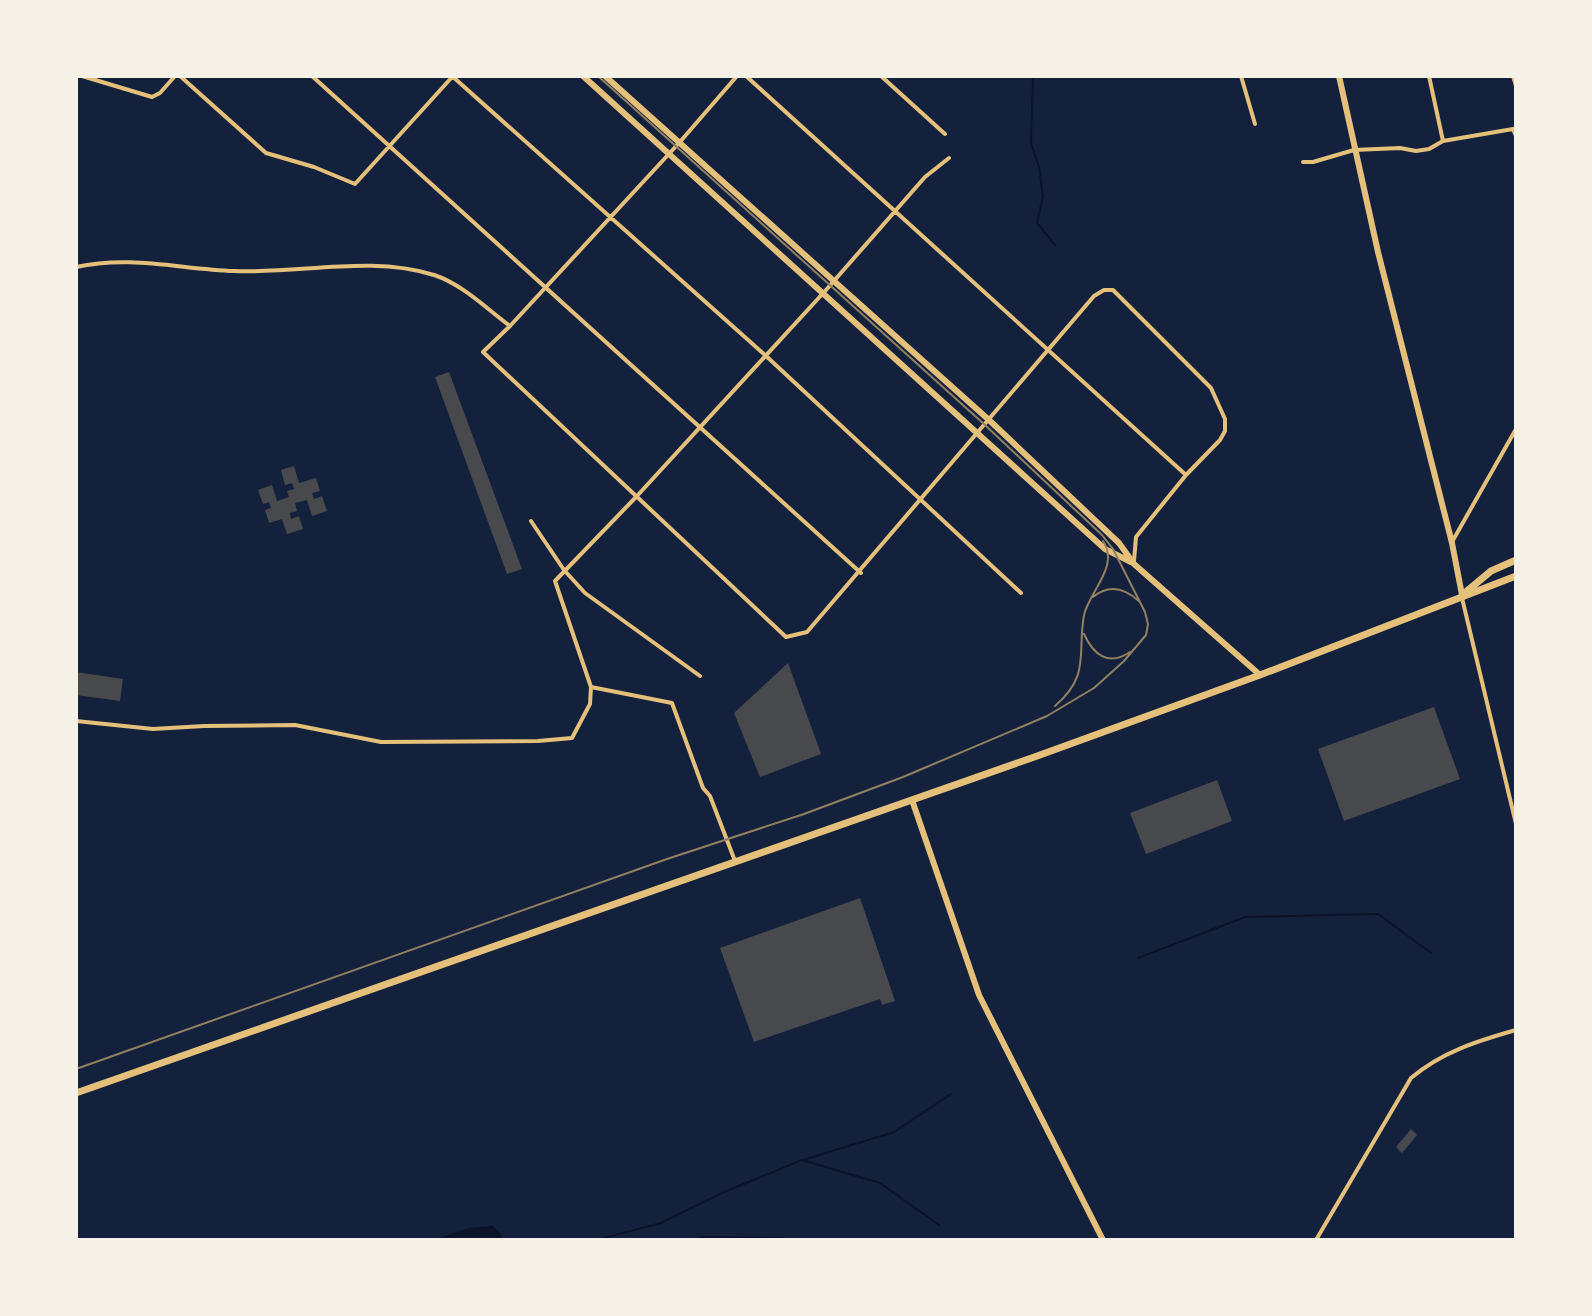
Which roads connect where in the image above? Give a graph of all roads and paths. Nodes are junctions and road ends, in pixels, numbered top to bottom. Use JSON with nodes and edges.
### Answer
{"nodes":[{"id":1,"x":82,"y":76,"type":"edge"},
{"id":2,"x":177,"y":76,"type":"edge"},
{"id":3,"x":312,"y":76,"type":"edge"},
{"id":4,"x":453,"y":76,"type":"edge"},
{"id":5,"x":583,"y":76,"type":"edge"},
{"id":6,"x":605,"y":76,"type":"edge"},
{"id":7,"x":737,"y":76,"type":"edge"},
{"id":8,"x":746,"y":76,"type":"edge"},
{"id":9,"x":881,"y":76,"type":"edge"},
{"id":10,"x":1241,"y":76,"type":"edge"},
{"id":11,"x":1339,"y":76,"type":"edge"},
{"id":12,"x":1429,"y":76,"type":"edge"},
{"id":13,"x":1513,"y":76,"type":"edge"},
{"id":14,"x":1516,"y":86,"type":"edge"},
{"id":15,"x":1516,"y":122,"type":"edge"},
{"id":16,"x":1255,"y":124,"type":"dead end"},
{"id":17,"x":1513,"y":129,"type":"junction"},
{"id":18,"x":945,"y":134,"type":"dead end"},
{"id":19,"x":1516,"y":136,"type":"edge"},
{"id":20,"x":1443,"y":141,"type":"junction"},
{"id":21,"x":679,"y":143,"type":"junction"},
{"id":22,"x":389,"y":148,"type":"junction"},
{"id":23,"x":1354,"y":150,"type":"junction"},
{"id":24,"x":669,"y":154,"type":"junction"},
{"id":25,"x":949,"y":158,"type":"dead end"},
{"id":26,"x":1303,"y":162,"type":"dead end"},
{"id":27,"x":896,"y":212,"type":"junction"},
{"id":28,"x":609,"y":217,"type":"junction"},
{"id":29,"x":76,"y":267,"type":"edge"},
{"id":30,"x":834,"y":282,"type":"junction"},
{"id":31,"x":545,"y":286,"type":"junction"},
{"id":32,"x":823,"y":294,"type":"junction"},
{"id":33,"x":510,"y":326,"type":"junction"},
{"id":34,"x":1048,"y":349,"type":"junction"},
{"id":35,"x":765,"y":355,"type":"junction"},
{"id":36,"x":989,"y":420,"type":"junction"},
{"id":37,"x":700,"y":425,"type":"junction"},
{"id":38,"x":1516,"y":429,"type":"edge"},
{"id":39,"x":978,"y":434,"type":"junction"},
{"id":40,"x":1186,"y":475,"type":"junction"},
{"id":41,"x":637,"y":496,"type":"junction"},
{"id":42,"x":921,"y":499,"type":"junction"},
{"id":43,"x":531,"y":521,"type":"dead end"},
{"id":44,"x":1452,"y":543,"type":"junction"},
{"id":45,"x":1516,"y":560,"type":"edge"},
{"id":46,"x":1134,"y":564,"type":"junction"},
{"id":47,"x":564,"y":570,"type":"junction"},
{"id":48,"x":861,"y":573,"type":"junction"},
{"id":49,"x":1516,"y":576,"type":"edge"},
{"id":50,"x":1021,"y":593,"type":"dead end"},
{"id":51,"x":1462,"y":595,"type":"junction"},
{"id":52,"x":1260,"y":675,"type":"junction"},
{"id":53,"x":700,"y":676,"type":"dead end"},
{"id":54,"x":591,"y":687,"type":"junction"},
{"id":55,"x":76,"y":721,"type":"edge"},
{"id":56,"x":912,"y":800,"type":"junction"},
{"id":57,"x":1516,"y":824,"type":"edge"},
{"id":58,"x":735,"y":861,"type":"junction"},
{"id":59,"x":1516,"y":1030,"type":"edge"},
{"id":60,"x":76,"y":1093,"type":"edge"},
{"id":61,"x":1103,"y":1240,"type":"edge"},
{"id":62,"x":1316,"y":1240,"type":"edge"}],
"edges":[{"from":1,"to":2,"type":"street"},
{"from":2,"to":22,"type":"street"},
{"from":3,"to":22,"type":"street"},
{"from":4,"to":22,"type":"street"},
{"from":4,"to":28,"type":"street"},
{"from":5,"to":24,"type":"main road"},
{"from":6,"to":21,"type":"main road"},
{"from":7,"to":21,"type":"street"},
{"from":8,"to":27,"type":"street"},
{"from":9,"to":18,"type":"street"},
{"from":10,"to":16,"type":"street"},
{"from":11,"to":23,"type":"main road"},
{"from":12,"to":20,"type":"street"},
{"from":13,"to":14,"type":"street"},
{"from":15,"to":17,"type":"street"},
{"from":17,"to":19,"type":"street"},
{"from":17,"to":20,"type":"street"},
{"from":20,"to":23,"type":"street"},
{"from":21,"to":24,"type":"street"},
{"from":21,"to":30,"type":"main road"},
{"from":22,"to":31,"type":"street"},
{"from":23,"to":26,"type":"street"},
{"from":23,"to":44,"type":"main road"},
{"from":24,"to":28,"type":"street"},
{"from":24,"to":32,"type":"main road"},
{"from":25,"to":27,"type":"street"},
{"from":27,"to":30,"type":"street"},
{"from":27,"to":34,"type":"street"},
{"from":28,"to":31,"type":"street"},
{"from":28,"to":35,"type":"street"},
{"from":29,"to":33,"type":"street"},
{"from":30,"to":32,"type":"street"},
{"from":30,"to":36,"type":"main road"},
{"from":31,"to":33,"type":"street"},
{"from":31,"to":37,"type":"street"},
{"from":32,"to":35,"type":"street"},
{"from":32,"to":39,"type":"main road"},
{"from":33,"to":41,"type":"street"},
{"from":34,"to":36,"type":"street"},
{"from":34,"to":40,"type":"street"},
{"from":34,"to":40,"type":"street"},
{"from":35,"to":37,"type":"street"},
{"from":35,"to":42,"type":"street"},
{"from":36,"to":39,"type":"street"},
{"from":36,"to":46,"type":"main road"},
{"from":37,"to":41,"type":"street"},
{"from":37,"to":48,"type":"street"},
{"from":38,"to":44,"type":"street"},
{"from":39,"to":42,"type":"street"},
{"from":39,"to":46,"type":"main road"},
{"from":40,"to":46,"type":"street"},
{"from":41,"to":47,"type":"street"},
{"from":41,"to":48,"type":"street"},
{"from":42,"to":48,"type":"street"},
{"from":42,"to":50,"type":"street"},
{"from":43,"to":47,"type":"street"},
{"from":44,"to":51,"type":"main road"},
{"from":45,"to":51,"type":"main road"},
{"from":46,"to":52,"type":"main road"},
{"from":47,"to":53,"type":"street"},
{"from":47,"to":54,"type":"street"},
{"from":49,"to":51,"type":"main road"},
{"from":51,"to":52,"type":"main road"},
{"from":51,"to":57,"type":"street"},
{"from":52,"to":56,"type":"main road"},
{"from":54,"to":55,"type":"street"},
{"from":54,"to":58,"type":"street"},
{"from":56,"to":58,"type":"main road"},
{"from":56,"to":61,"type":"main road"},
{"from":58,"to":60,"type":"main road"},
{"from":59,"to":62,"type":"street"}]}
